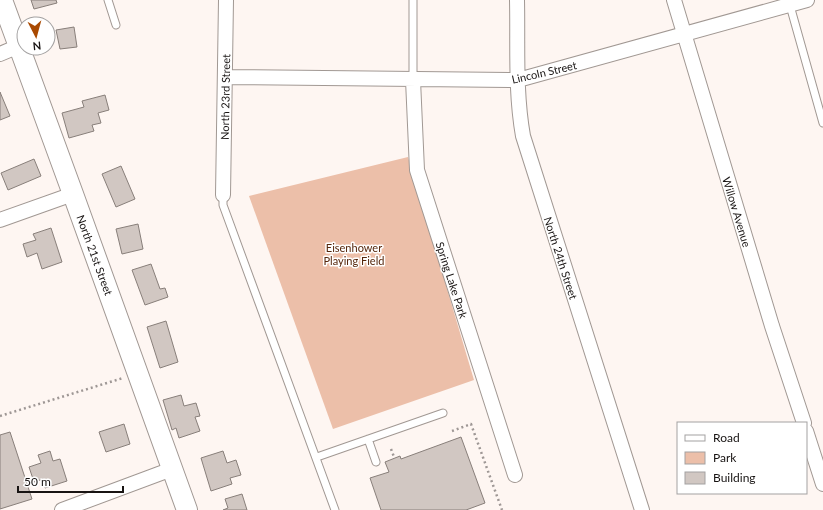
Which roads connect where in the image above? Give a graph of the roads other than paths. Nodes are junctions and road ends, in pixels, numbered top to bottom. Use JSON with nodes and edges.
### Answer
{"nodes":[{"id":1,"x":2,"y":0,"type":"edge"},
{"id":2,"x":108,"y":0,"type":"edge"},
{"id":3,"x":226,"y":0,"type":"edge"},
{"id":4,"x":414,"y":0,"type":"edge"},
{"id":5,"x":517,"y":0,"type":"edge"},
{"id":6,"x":674,"y":0,"type":"edge"},
{"id":7,"x":807,"y":0,"type":"edge"},
{"id":8,"x":789,"y":2,"type":"edge"},
{"id":9,"x":116,"y":25,"type":"dead end"},
{"id":10,"x":684,"y":34,"type":"junction"},
{"id":11,"x":16,"y":38,"type":"edge"},
{"id":12,"x":16,"y":47,"type":"edge"},
{"id":13,"x":0,"y":54,"type":"edge"},
{"id":14,"x":23,"y":56,"type":"edge"},
{"id":15,"x":225,"y":77,"type":"junction"},
{"id":16,"x":413,"y":80,"type":"junction"},
{"id":17,"x":518,"y":80,"type":"junction"},
{"id":18,"x":823,"y":123,"type":"edge"},
{"id":19,"x":73,"y":194,"type":"junction"},
{"id":20,"x":223,"y":194,"type":"joint"},
{"id":21,"x":0,"y":220,"type":"edge"},
{"id":22,"x":443,"y":413,"type":"dead end"},
{"id":23,"x":804,"y":422,"type":"edge"},
{"id":24,"x":807,"y":434,"type":"edge"},
{"id":25,"x":368,"y":439,"type":"junction"},
{"id":26,"x":317,"y":457,"type":"junction"},
{"id":27,"x":376,"y":462,"type":"dead end"},
{"id":28,"x":172,"y":469,"type":"junction"},
{"id":29,"x":515,"y":475,"type":"dead end"},
{"id":30,"x":823,"y":484,"type":"edge"},
{"id":31,"x":62,"y":510,"type":"edge"},
{"id":32,"x":186,"y":510,"type":"edge"},
{"id":33,"x":336,"y":510,"type":"edge"},
{"id":34,"x":642,"y":510,"type":"edge"}],
"edges":[{"from":1,"to":11,"type":"main road","name":"North 21st Street"},
{"from":2,"to":9,"type":"lane"},
{"from":3,"to":15,"type":"street","name":"North 23rd Street"},
{"from":4,"to":16,"type":"lane"},
{"from":5,"to":17,"type":"street","name":"North 24th Street"},
{"from":6,"to":10,"type":"street","name":"Willow Avenue"},
{"from":7,"to":8,"type":"street","name":"Lincoln Street"},
{"from":8,"to":10,"type":"street","name":"Lincoln Street"},
{"from":8,"to":18,"type":"lane"},
{"from":10,"to":17,"type":"street","name":"Lincoln Street"},
{"from":10,"to":23,"type":"street","name":"Willow Avenue"},
{"from":12,"to":13,"type":"street"},
{"from":14,"to":19,"type":"main road","name":"North 21st Street"},
{"from":15,"to":16,"type":"street","name":"Lincoln Street"},
{"from":15,"to":20,"type":"street","name":"North 23rd Street"},
{"from":16,"to":17,"type":"street","name":"Lincoln Street"},
{"from":16,"to":29,"type":"street","name":"Spring Lake Park"},
{"from":17,"to":34,"type":"street","name":"North 24th Street"},
{"from":19,"to":21,"type":"street"},
{"from":19,"to":28,"type":"main road","name":"North 21st Street"},
{"from":20,"to":26,"type":"lane"},
{"from":22,"to":25,"type":"lane"},
{"from":24,"to":30,"type":"street"},
{"from":25,"to":26,"type":"lane"},
{"from":25,"to":27,"type":"lane"},
{"from":26,"to":33,"type":"lane"},
{"from":28,"to":31,"type":"street"},
{"from":28,"to":32,"type":"main road","name":"North 21st Street"}]}
